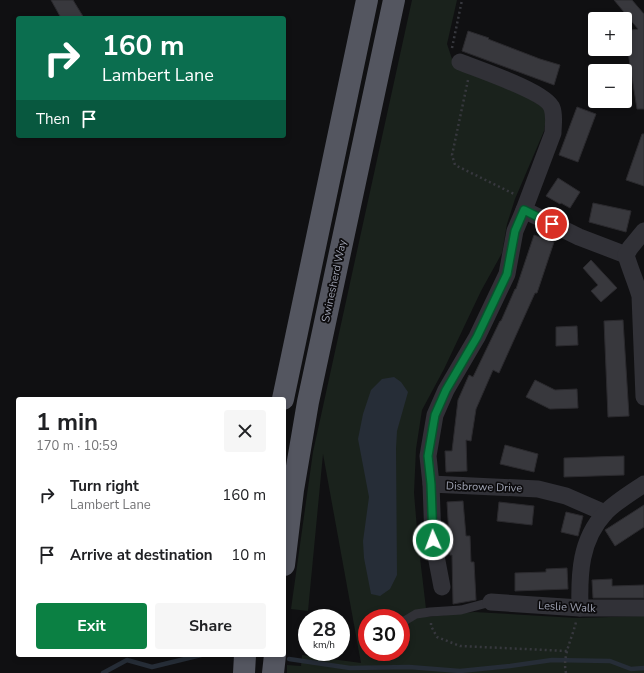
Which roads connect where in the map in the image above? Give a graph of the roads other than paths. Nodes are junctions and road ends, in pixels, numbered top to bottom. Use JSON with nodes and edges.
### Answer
{"nodes":[{"id":1,"x":367,"y":0,"type":"edge"},
{"id":2,"x":394,"y":0,"type":"edge"},
{"id":3,"x":465,"y":64,"type":"road end"},
{"id":4,"x":526,"y":205,"type":"junction"},
{"id":5,"x":644,"y":231,"type":"edge"},
{"id":6,"x":626,"y":255,"type":"junction"},
{"id":7,"x":643,"y":339,"type":"edge"},
{"id":8,"x":283,"y":397,"type":"edge"},
{"id":9,"x":644,"y":397,"type":"edge"},
{"id":10,"x":431,"y":484,"type":"junction"},
{"id":11,"x":644,"y":484,"type":"edge"},
{"id":12,"x":605,"y":513,"type":"junction"},
{"id":13,"x":286,"y":548,"type":"edge"},
{"id":14,"x":442,"y":587,"type":"dead end"},
{"id":15,"x":491,"y":602,"type":"joint"},
{"id":16,"x":580,"y":608,"type":"junction"},
{"id":17,"x":644,"y":608,"type":"edge"},
{"id":18,"x":410,"y":617,"type":"edge"},
{"id":19,"x":245,"y":657,"type":"edge"},
{"id":20,"x":274,"y":657,"type":"edge"},
{"id":21,"x":244,"y":673,"type":"edge"},
{"id":22,"x":273,"y":673,"type":"edge"}],
"edges":[{"from":1,"to":8,"type":"highway"},
{"from":2,"to":13,"type":"highway","name":"Swinesherd Way"},
{"from":3,"to":4,"type":"street"},
{"from":4,"to":6,"type":"street"},
{"from":4,"to":10,"type":"street"},
{"from":5,"to":6,"type":"street"},
{"from":6,"to":7,"type":"street"},
{"from":7,"to":9,"type":"street"},
{"from":10,"to":12,"type":"street","name":"Disbrowe Drive"},
{"from":10,"to":14,"type":"street"},
{"from":11,"to":12,"type":"street"},
{"from":12,"to":16,"type":"street"},
{"from":15,"to":16,"type":"street","name":"Leslie Walk"},
{"from":15,"to":18,"type":"lane"},
{"from":16,"to":17,"type":"street","name":"Leslie Walk"},
{"from":19,"to":21,"type":"highway"},
{"from":20,"to":22,"type":"highway"}]}
